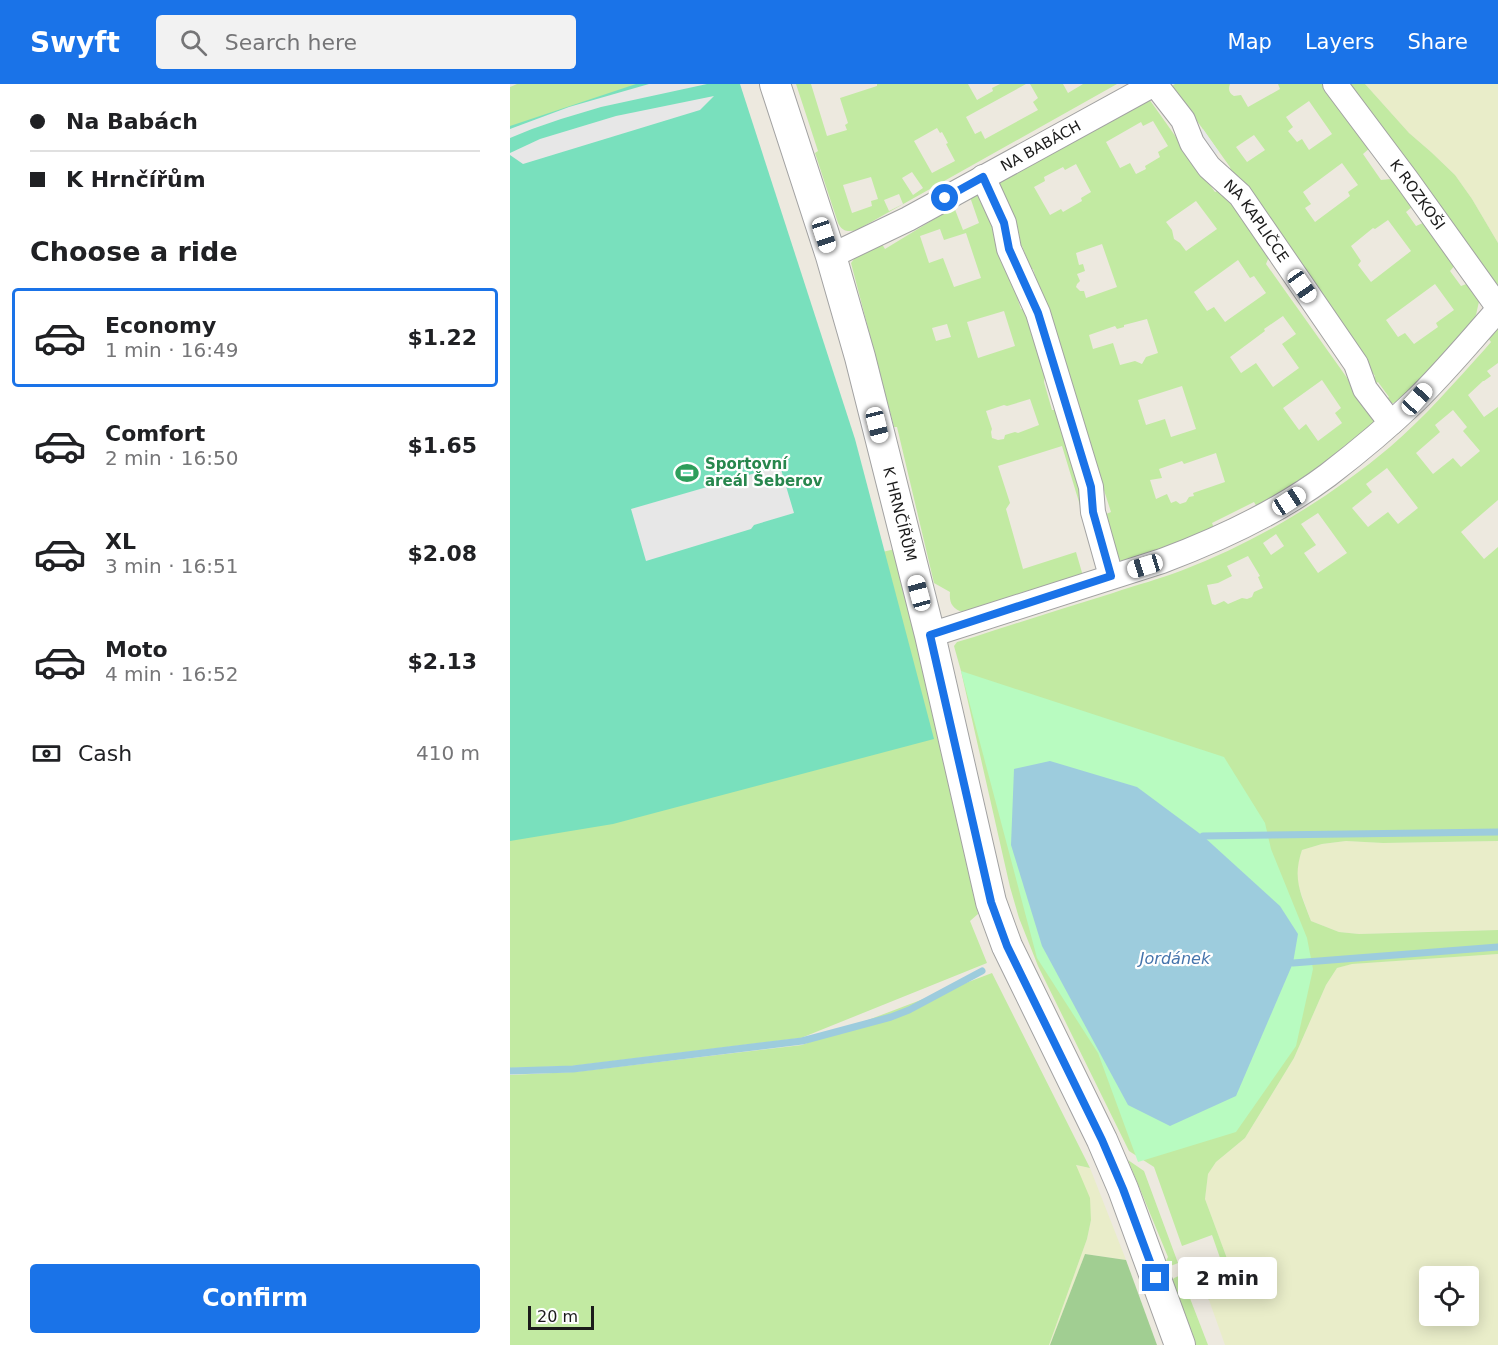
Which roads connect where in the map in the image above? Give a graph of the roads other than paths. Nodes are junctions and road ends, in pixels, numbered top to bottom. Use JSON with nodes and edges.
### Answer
{"nodes":[{"id":1,"x":775,"y":84,"type":"edge"},
{"id":2,"x":1154,"y":84,"type":"edge"},
{"id":3,"x":1335,"y":84,"type":"edge"},
{"id":4,"x":983,"y":177,"type":"junction"},
{"id":5,"x":831,"y":256,"type":"junction"},
{"id":6,"x":1498,"y":308,"type":"edge"},
{"id":7,"x":1391,"y":423,"type":"junction"},
{"id":8,"x":1111,"y":576,"type":"junction"},
{"id":9,"x":930,"y":635,"type":"junction"},
{"id":10,"x":1180,"y":1345,"type":"edge"}],
"edges":[{"from":1,"to":5,"type":"street","name":"K HRNČÍŘŮM"},
{"from":2,"to":4,"type":"street","name":"NA BABÁCH"},
{"from":2,"to":7,"type":"street","name":"NA KAPLIČCE"},
{"from":3,"to":6,"type":"street","name":"K ROZKOŠI"},
{"from":4,"to":5,"type":"street","name":"NA BABÁCH"},
{"from":4,"to":8,"type":"street"},
{"from":5,"to":9,"type":"street","name":"K HRNČÍŘŮM"},
{"from":6,"to":7,"type":"street"},
{"from":7,"to":8,"type":"street"},
{"from":8,"to":9,"type":"street"},
{"from":9,"to":10,"type":"street","name":"K HRNČÍŘŮM"}]}
